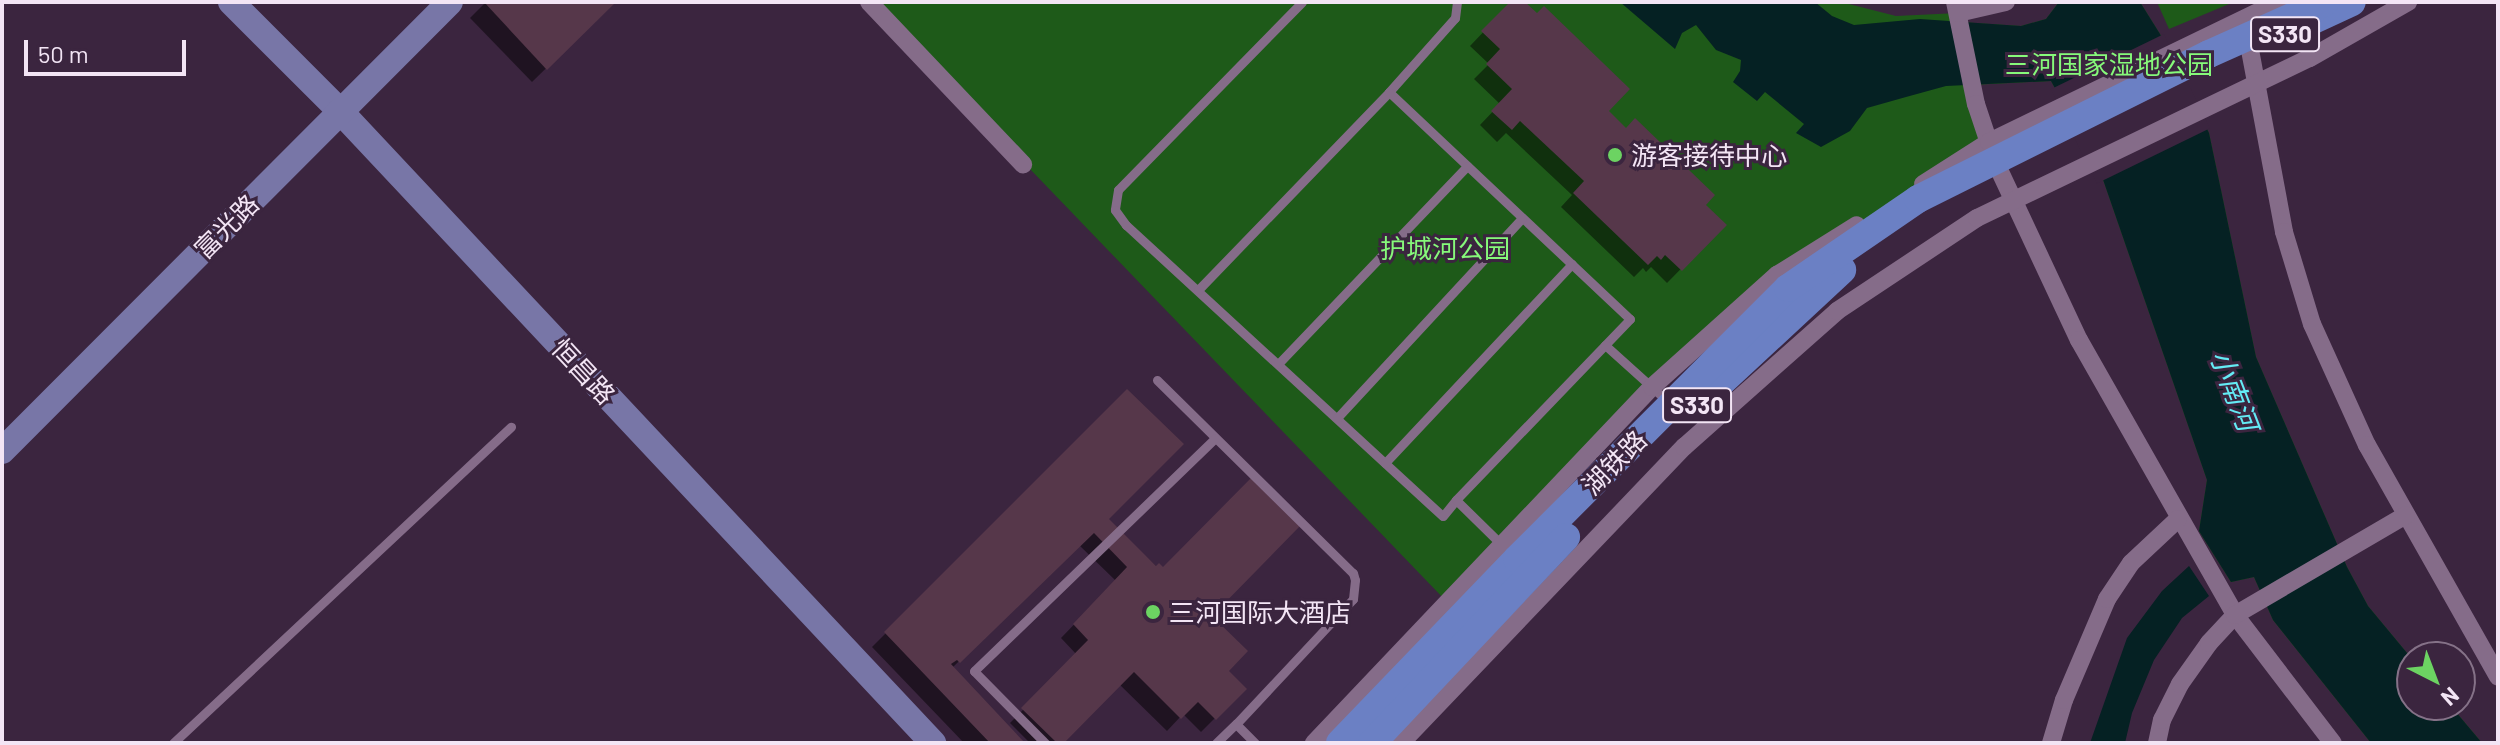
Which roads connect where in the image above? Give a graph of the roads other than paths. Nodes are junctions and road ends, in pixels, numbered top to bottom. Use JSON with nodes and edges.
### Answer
{"nodes":[{"id":1,"x":231,"y":2,"type":"edge"},
{"id":2,"x":450,"y":2,"type":"edge"},
{"id":3,"x":869,"y":2,"type":"edge"},
{"id":4,"x":1302,"y":2,"type":"edge"},
{"id":5,"x":1457,"y":2,"type":"edge"},
{"id":6,"x":2006,"y":2,"type":"edge"},
{"id":7,"x":2278,"y":2,"type":"edge"},
{"id":8,"x":2325,"y":2,"type":"edge"},
{"id":9,"x":2352,"y":2,"type":"edge"},
{"id":10,"x":2408,"y":2,"type":"edge"},
{"id":11,"x":1957,"y":7,"type":"edge"},
{"id":12,"x":2250,"y":50,"type":"junction"},
{"id":13,"x":2208,"y":53,"type":"junction"},
{"id":14,"x":2256,"y":84,"type":"junction"},
{"id":15,"x":1389,"y":92,"type":"junction"},
{"id":16,"x":340,"y":111,"type":"junction"},
{"id":17,"x":1995,"y":159,"type":"junction"},
{"id":18,"x":1023,"y":164,"type":"dead end"},
{"id":19,"x":1467,"y":166,"type":"junction"},
{"id":20,"x":2014,"y":200,"type":"junction"},
{"id":21,"x":1522,"y":218,"type":"junction"},
{"id":22,"x":1572,"y":264,"type":"junction"},
{"id":23,"x":1198,"y":290,"type":"junction"},
{"id":24,"x":1605,"y":345,"type":"junction"},
{"id":25,"x":1278,"y":364,"type":"junction"},
{"id":26,"x":1157,"y":380,"type":"dead end"},
{"id":27,"x":1669,"y":403,"type":"junction"},
{"id":28,"x":1337,"y":418,"type":"junction"},
{"id":29,"x":511,"y":427,"type":"dead end"},
{"id":30,"x":1215,"y":438,"type":"junction"},
{"id":31,"x":2,"y":451,"type":"edge"},
{"id":32,"x":1385,"y":463,"type":"junction"},
{"id":33,"x":1456,"y":500,"type":"junction"},
{"id":34,"x":2406,"y":515,"type":"junction"},
{"id":35,"x":2178,"y":519,"type":"junction"},
{"id":36,"x":1517,"y":559,"type":"junction"},
{"id":37,"x":2235,"y":615,"type":"junction"},
{"id":38,"x":2498,"y":677,"type":"edge"},
{"id":39,"x":1236,"y":724,"type":"junction"},
{"id":40,"x":173,"y":743,"type":"edge"},
{"id":41,"x":933,"y":743,"type":"edge"},
{"id":42,"x":1045,"y":743,"type":"edge"},
{"id":43,"x":1216,"y":743,"type":"edge"},
{"id":44,"x":1255,"y":743,"type":"edge"},
{"id":45,"x":1314,"y":743,"type":"edge"},
{"id":46,"x":1340,"y":743,"type":"edge"},
{"id":47,"x":1372,"y":743,"type":"edge"},
{"id":48,"x":1401,"y":743,"type":"edge"},
{"id":49,"x":2051,"y":743,"type":"edge"},
{"id":50,"x":2157,"y":743,"type":"edge"},
{"id":51,"x":2333,"y":743,"type":"edge"}],
"edges":[{"from":1,"to":16,"type":"street","name":"恒昌路"},
{"from":2,"to":16,"type":"street","name":"富光路"},
{"from":3,"to":18,"type":"street"},
{"from":4,"to":23,"type":"lane"},
{"from":5,"to":15,"type":"lane"},
{"from":6,"to":11,"type":"street"},
{"from":7,"to":13,"type":"street"},
{"from":8,"to":13,"type":"main road","number":"S330"},
{"from":9,"to":12,"type":"main road","number":"S330"},
{"from":10,"to":14,"type":"street"},
{"from":11,"to":17,"type":"street"},
{"from":12,"to":13,"type":"main road","number":"S330"},
{"from":12,"to":14,"type":"street"},
{"from":13,"to":17,"type":"main road","name":"湖铁路","number":"S330"},
{"from":14,"to":20,"type":"street"},
{"from":14,"to":34,"type":"street"},
{"from":15,"to":19,"type":"lane"},
{"from":15,"to":23,"type":"lane"},
{"from":16,"to":31,"type":"street","name":"富光路"},
{"from":16,"to":41,"type":"street","name":"恒昌路"},
{"from":17,"to":20,"type":"street"},
{"from":17,"to":27,"type":"main road","name":"湖铁路","number":"S330"},
{"from":17,"to":27,"type":"street"},
{"from":19,"to":21,"type":"lane"},
{"from":19,"to":25,"type":"lane"},
{"from":20,"to":35,"type":"street"},
{"from":20,"to":48,"type":"street"},
{"from":21,"to":22,"type":"lane"},
{"from":21,"to":28,"type":"lane"},
{"from":22,"to":24,"type":"lane"},
{"from":22,"to":32,"type":"lane"},
{"from":23,"to":25,"type":"lane"},
{"from":24,"to":27,"type":"lane"},
{"from":24,"to":33,"type":"lane"},
{"from":25,"to":28,"type":"lane"},
{"from":26,"to":30,"type":"lane"},
{"from":27,"to":36,"type":"main road","name":"湖铁路","number":"S330"},
{"from":27,"to":36,"type":"street"},
{"from":28,"to":32,"type":"lane"},
{"from":29,"to":40,"type":"lane"},
{"from":30,"to":39,"type":"lane"},
{"from":30,"to":42,"type":"lane"},
{"from":32,"to":33,"type":"lane"},
{"from":33,"to":36,"type":"lane"},
{"from":34,"to":37,"type":"street"},
{"from":34,"to":38,"type":"street"},
{"from":35,"to":37,"type":"street"},
{"from":35,"to":49,"type":"street"},
{"from":36,"to":45,"type":"street"},
{"from":36,"to":46,"type":"main road","name":"湖铁路","number":"S330"},
{"from":36,"to":47,"type":"main road","name":"湖铁路","number":"S330"},
{"from":37,"to":50,"type":"street"},
{"from":37,"to":51,"type":"street"},
{"from":39,"to":43,"type":"lane"},
{"from":39,"to":44,"type":"lane"}]}
